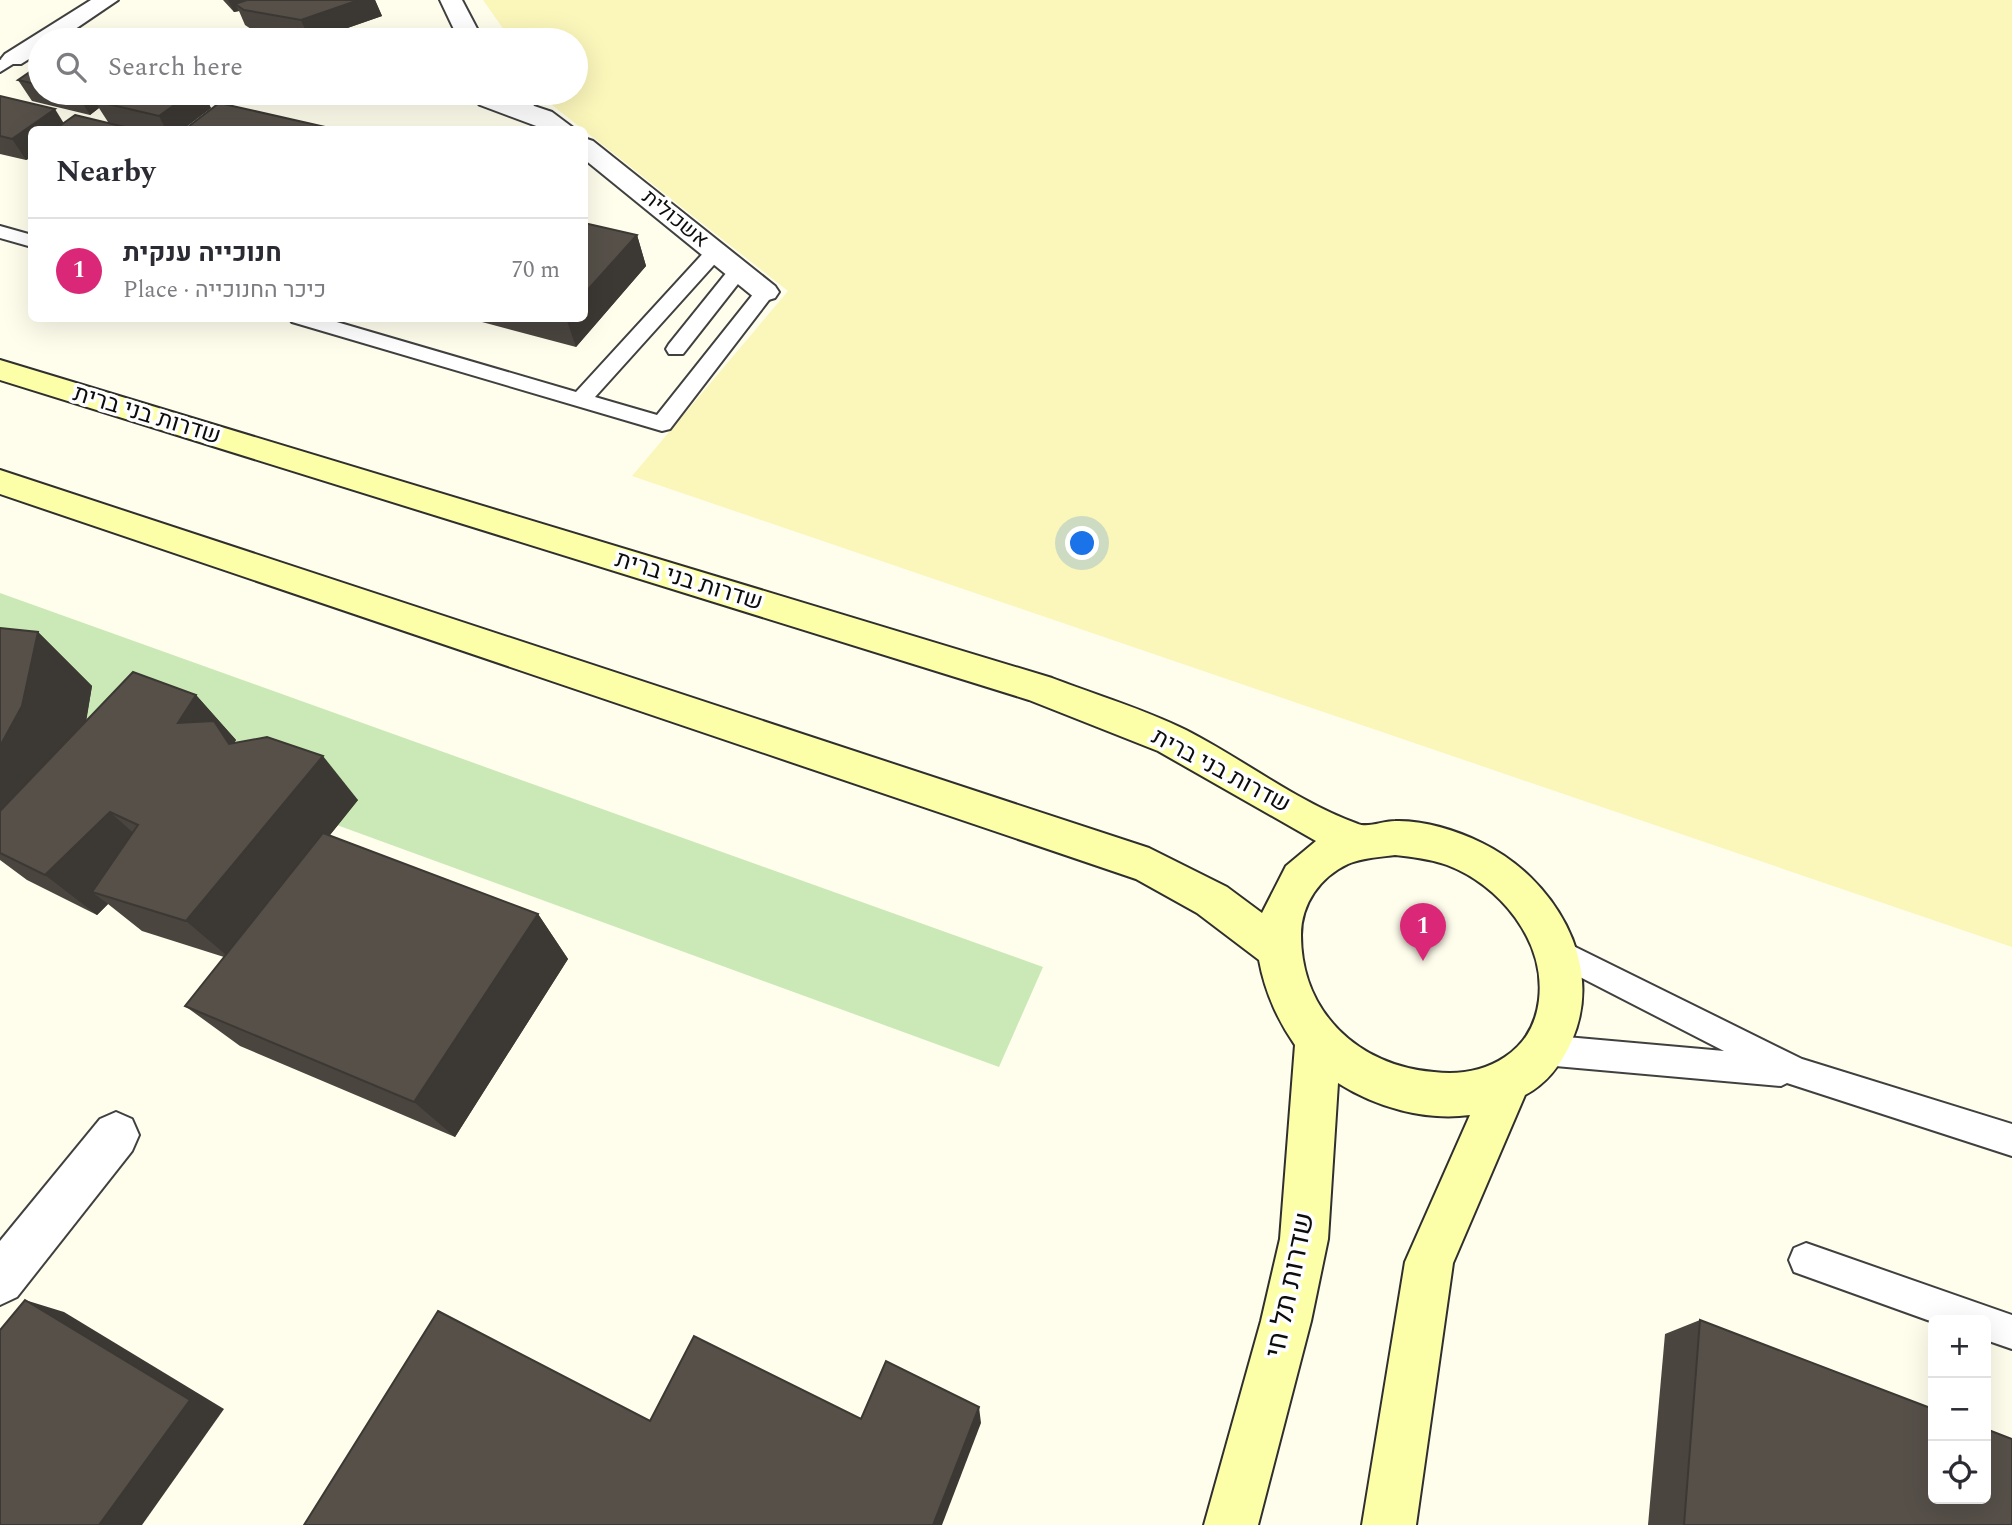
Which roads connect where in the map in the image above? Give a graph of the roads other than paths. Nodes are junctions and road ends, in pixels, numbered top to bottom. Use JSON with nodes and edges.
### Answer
{"nodes":[{"id":1,"x":107,"y":0,"type":"edge"},
{"id":2,"x":451,"y":0,"type":"edge"},
{"id":3,"x":63,"y":28,"type":"edge"},
{"id":4,"x":465,"y":28,"type":"edge"},
{"id":5,"x":28,"y":50,"type":"edge"},
{"id":6,"x":6,"y":63,"type":"edge"},
{"id":7,"x":504,"y":105,"type":"edge"},
{"id":8,"x":524,"y":105,"type":"edge"},
{"id":9,"x":518,"y":110,"type":"junction"},
{"id":10,"x":559,"y":126,"type":"edge"},
{"id":11,"x":588,"y":149,"type":"edge"},
{"id":12,"x":0,"y":232,"type":"edge"},
{"id":13,"x":28,"y":240,"type":"edge"},
{"id":14,"x":715,"y":252,"type":"junction"},
{"id":15,"x":738,"y":271,"type":"junction"},
{"id":16,"x":765,"y":292,"type":"joint"},
{"id":17,"x":313,"y":322,"type":"edge"},
{"id":18,"x":676,"y":349,"type":"dead end"},
{"id":19,"x":0,"y":370,"type":"edge"},
{"id":20,"x":581,"y":400,"type":"junction"},
{"id":21,"x":0,"y":482,"type":"edge"},
{"id":22,"x":1357,"y":842,"type":"junction"},
{"id":23,"x":1278,"y":949,"type":"junction"},
{"id":24,"x":1555,"y":950,"type":"junction"},
{"id":25,"x":1318,"y":1040,"type":"junction"},
{"id":26,"x":1544,"y":1050,"type":"junction"},
{"id":27,"x":1796,"y":1072,"type":"junction"},
{"id":28,"x":1508,"y":1082,"type":"junction"},
{"id":29,"x":116,"y":1135,"type":"dead end"},
{"id":30,"x":2012,"y":1140,"type":"edge"},
{"id":31,"x":1806,"y":1260,"type":"dead end"},
{"id":32,"x":0,"y":1280,"type":"edge"},
{"id":33,"x":1964,"y":1315,"type":"edge"},
{"id":34,"x":1991,"y":1325,"type":"edge"},
{"id":35,"x":2012,"y":1332,"type":"edge"},
{"id":36,"x":1231,"y":1525,"type":"edge"},
{"id":37,"x":1389,"y":1525,"type":"edge"}],
"edges":[{"from":1,"to":3,"type":"street"},
{"from":2,"to":4,"type":"street"},
{"from":5,"to":6,"type":"street"},
{"from":7,"to":9,"type":"street"},
{"from":8,"to":9,"type":"lane"},
{"from":9,"to":10,"type":"street"},
{"from":11,"to":14,"type":"street","name":"אשכולית"},
{"from":12,"to":13,"type":"lane"},
{"from":14,"to":15,"type":"street","name":"אשכולית"},
{"from":14,"to":20,"type":"lane"},
{"from":15,"to":16,"type":"street","name":"אשכולית"},
{"from":15,"to":18,"type":"lane"},
{"from":16,"to":20,"type":"lane"},
{"from":17,"to":20,"type":"lane"},
{"from":19,"to":22,"type":"main road","name":"שדרות בני ברית"},
{"from":21,"to":23,"type":"main road"},
{"from":22,"to":23,"type":"main road"},
{"from":22,"to":24,"type":"main road"},
{"from":23,"to":25,"type":"main road"},
{"from":24,"to":26,"type":"main road"},
{"from":24,"to":27,"type":"lane"},
{"from":25,"to":28,"type":"main road"},
{"from":25,"to":36,"type":"main road","name":"שדרות תל חי"},
{"from":26,"to":27,"type":"lane"},
{"from":26,"to":28,"type":"main road"},
{"from":27,"to":30,"type":"lane"},
{"from":28,"to":37,"type":"main road"},
{"from":29,"to":32,"type":"street"},
{"from":31,"to":33,"type":"lane"},
{"from":34,"to":35,"type":"lane"}]}
